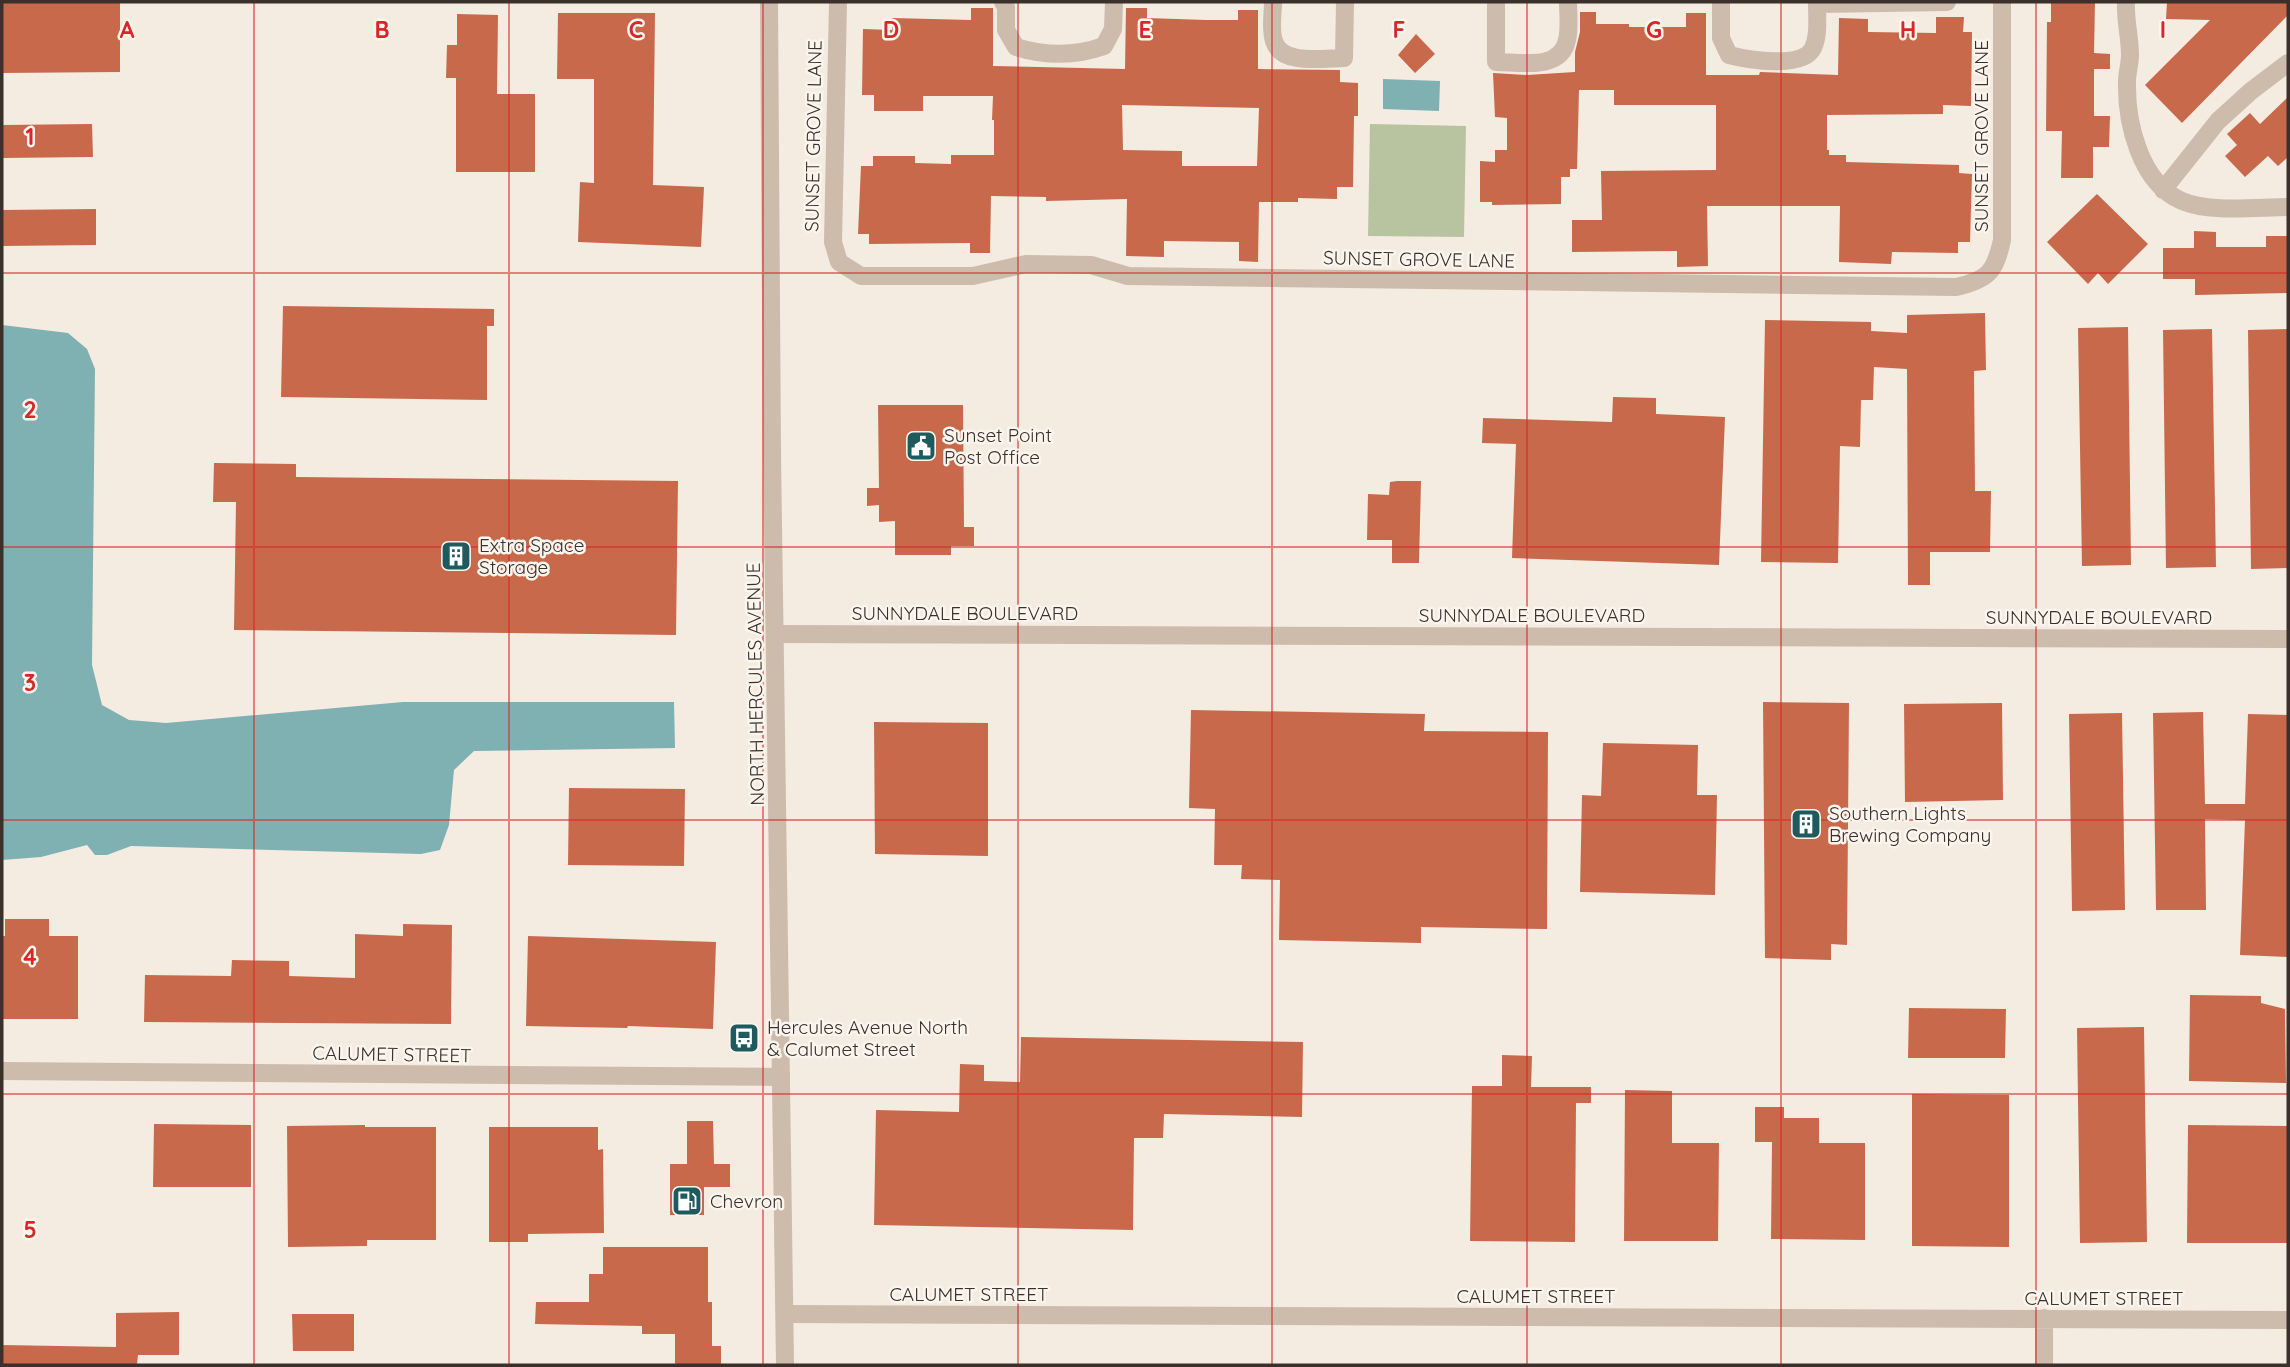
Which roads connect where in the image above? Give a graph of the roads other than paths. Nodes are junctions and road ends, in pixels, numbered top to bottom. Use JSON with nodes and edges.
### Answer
{"nodes":[{"id":1,"x":769,"y":2,"type":"edge"},
{"id":2,"x":838,"y":2,"type":"edge"},
{"id":3,"x":1003,"y":2,"type":"edge"},
{"id":4,"x":1114,"y":2,"type":"edge"},
{"id":5,"x":1273,"y":2,"type":"edge"},
{"id":6,"x":1345,"y":2,"type":"edge"},
{"id":7,"x":1496,"y":2,"type":"edge"},
{"id":8,"x":1568,"y":2,"type":"edge"},
{"id":9,"x":1721,"y":2,"type":"edge"},
{"id":10,"x":1947,"y":2,"type":"edge"},
{"id":11,"x":2002,"y":2,"type":"edge"},
{"id":12,"x":2126,"y":2,"type":"edge"},
{"id":13,"x":2288,"y":62,"type":"edge"},
{"id":14,"x":2162,"y":190,"type":"junction"},
{"id":15,"x":2288,"y":206,"type":"edge"},
{"id":16,"x":775,"y":634,"type":"junction"},
{"id":17,"x":2288,"y":639,"type":"edge"},
{"id":18,"x":2,"y":1071,"type":"edge"},
{"id":19,"x":781,"y":1077,"type":"junction"},
{"id":20,"x":785,"y":1314,"type":"junction"},
{"id":21,"x":2044,"y":1318,"type":"junction"},
{"id":22,"x":2288,"y":1320,"type":"edge"},
{"id":23,"x":785,"y":1365,"type":"edge"},
{"id":24,"x":2045,"y":1365,"type":"edge"}],
"edges":[{"from":1,"to":16,"type":"street","name":"NORTH HERCULES AVENUE"},
{"from":2,"to":11,"type":"street","name":"SUNSET GROVE LANE"},
{"from":3,"to":4,"type":"street"},
{"from":5,"to":6,"type":"street"},
{"from":7,"to":8,"type":"street"},
{"from":9,"to":10,"type":"street"},
{"from":12,"to":14,"type":"street"},
{"from":13,"to":14,"type":"street"},
{"from":14,"to":15,"type":"street"},
{"from":16,"to":17,"type":"street","name":"SUNNYDALE BOULEVARD"},
{"from":16,"to":19,"type":"street","name":"NORTH HERCULES AVENUE"},
{"from":18,"to":19,"type":"street","name":"CALUMET STREET"},
{"from":19,"to":20,"type":"street","name":"NORTH HERCULES AVENUE"},
{"from":20,"to":21,"type":"street","name":"CALUMET STREET"},
{"from":20,"to":23,"type":"street","name":"NORTH HERCULES AVENUE"},
{"from":21,"to":22,"type":"street","name":"CALUMET STREET"},
{"from":21,"to":24,"type":"street"}]}
